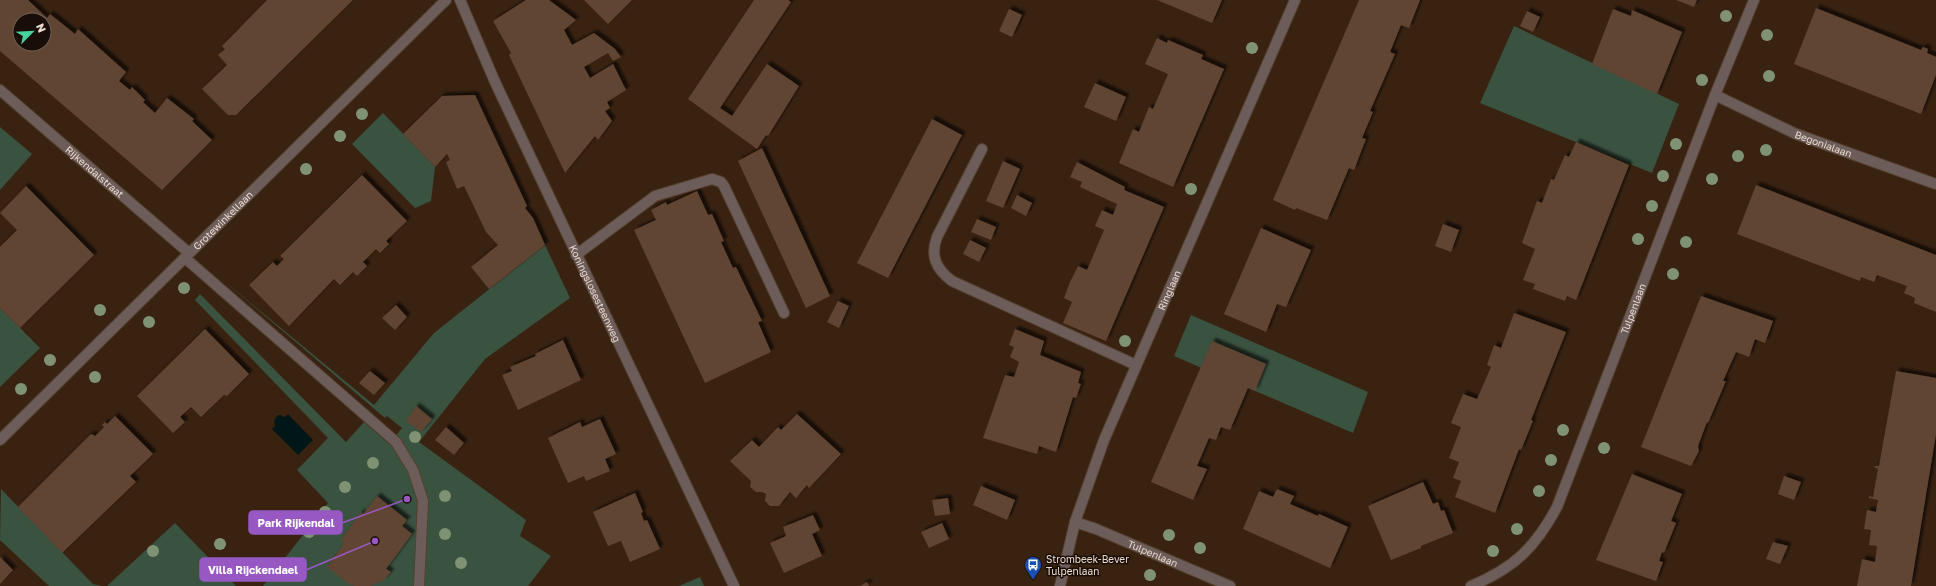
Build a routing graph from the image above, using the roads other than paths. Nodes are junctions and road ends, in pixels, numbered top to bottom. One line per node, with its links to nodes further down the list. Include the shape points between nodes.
1 (446, 0): 9 (street, Grotewinkellaan)
2 (460, 0): 10 (street, Koningslosesteenweg, via 494,82)
3 (1295, 0): 12 (street, Ringlaan)
4 (1754, 0): 6 (street, Tulpenlaan)
5 (0, 90): 9 (street, Rijkendalstraat)
6 (1716, 95): 8 (street, Begonialaan, via 1796,134); 19 (street, Tulpenlaan, via 1557,507 1545,530 1525,553 1505,570)
7 (982, 149): 12 (street, via 933,247 937,266 952,280)
8 (1936, 184)
9 (187, 255): 13 (street, Grotewinkellaan); 15 (street, Rijkendalstraat, via 396,442 413,470 423,501)
10 (576, 255): 11 (street, via 655,196 707,179 716,180 724,186); 16 (street, Koningslosesteenweg)
11 (784, 313)
12 (1136, 365): 14 (street, Ringlaan, via 1104,440)
13 (0, 440)
14 (1075, 522): 17 (street, Ringlaan); 18 (street, Tulpenlaan)
15 (419, 586)
16 (734, 586)
17 (1060, 586)
18 (1230, 586)
19 (1471, 586)

